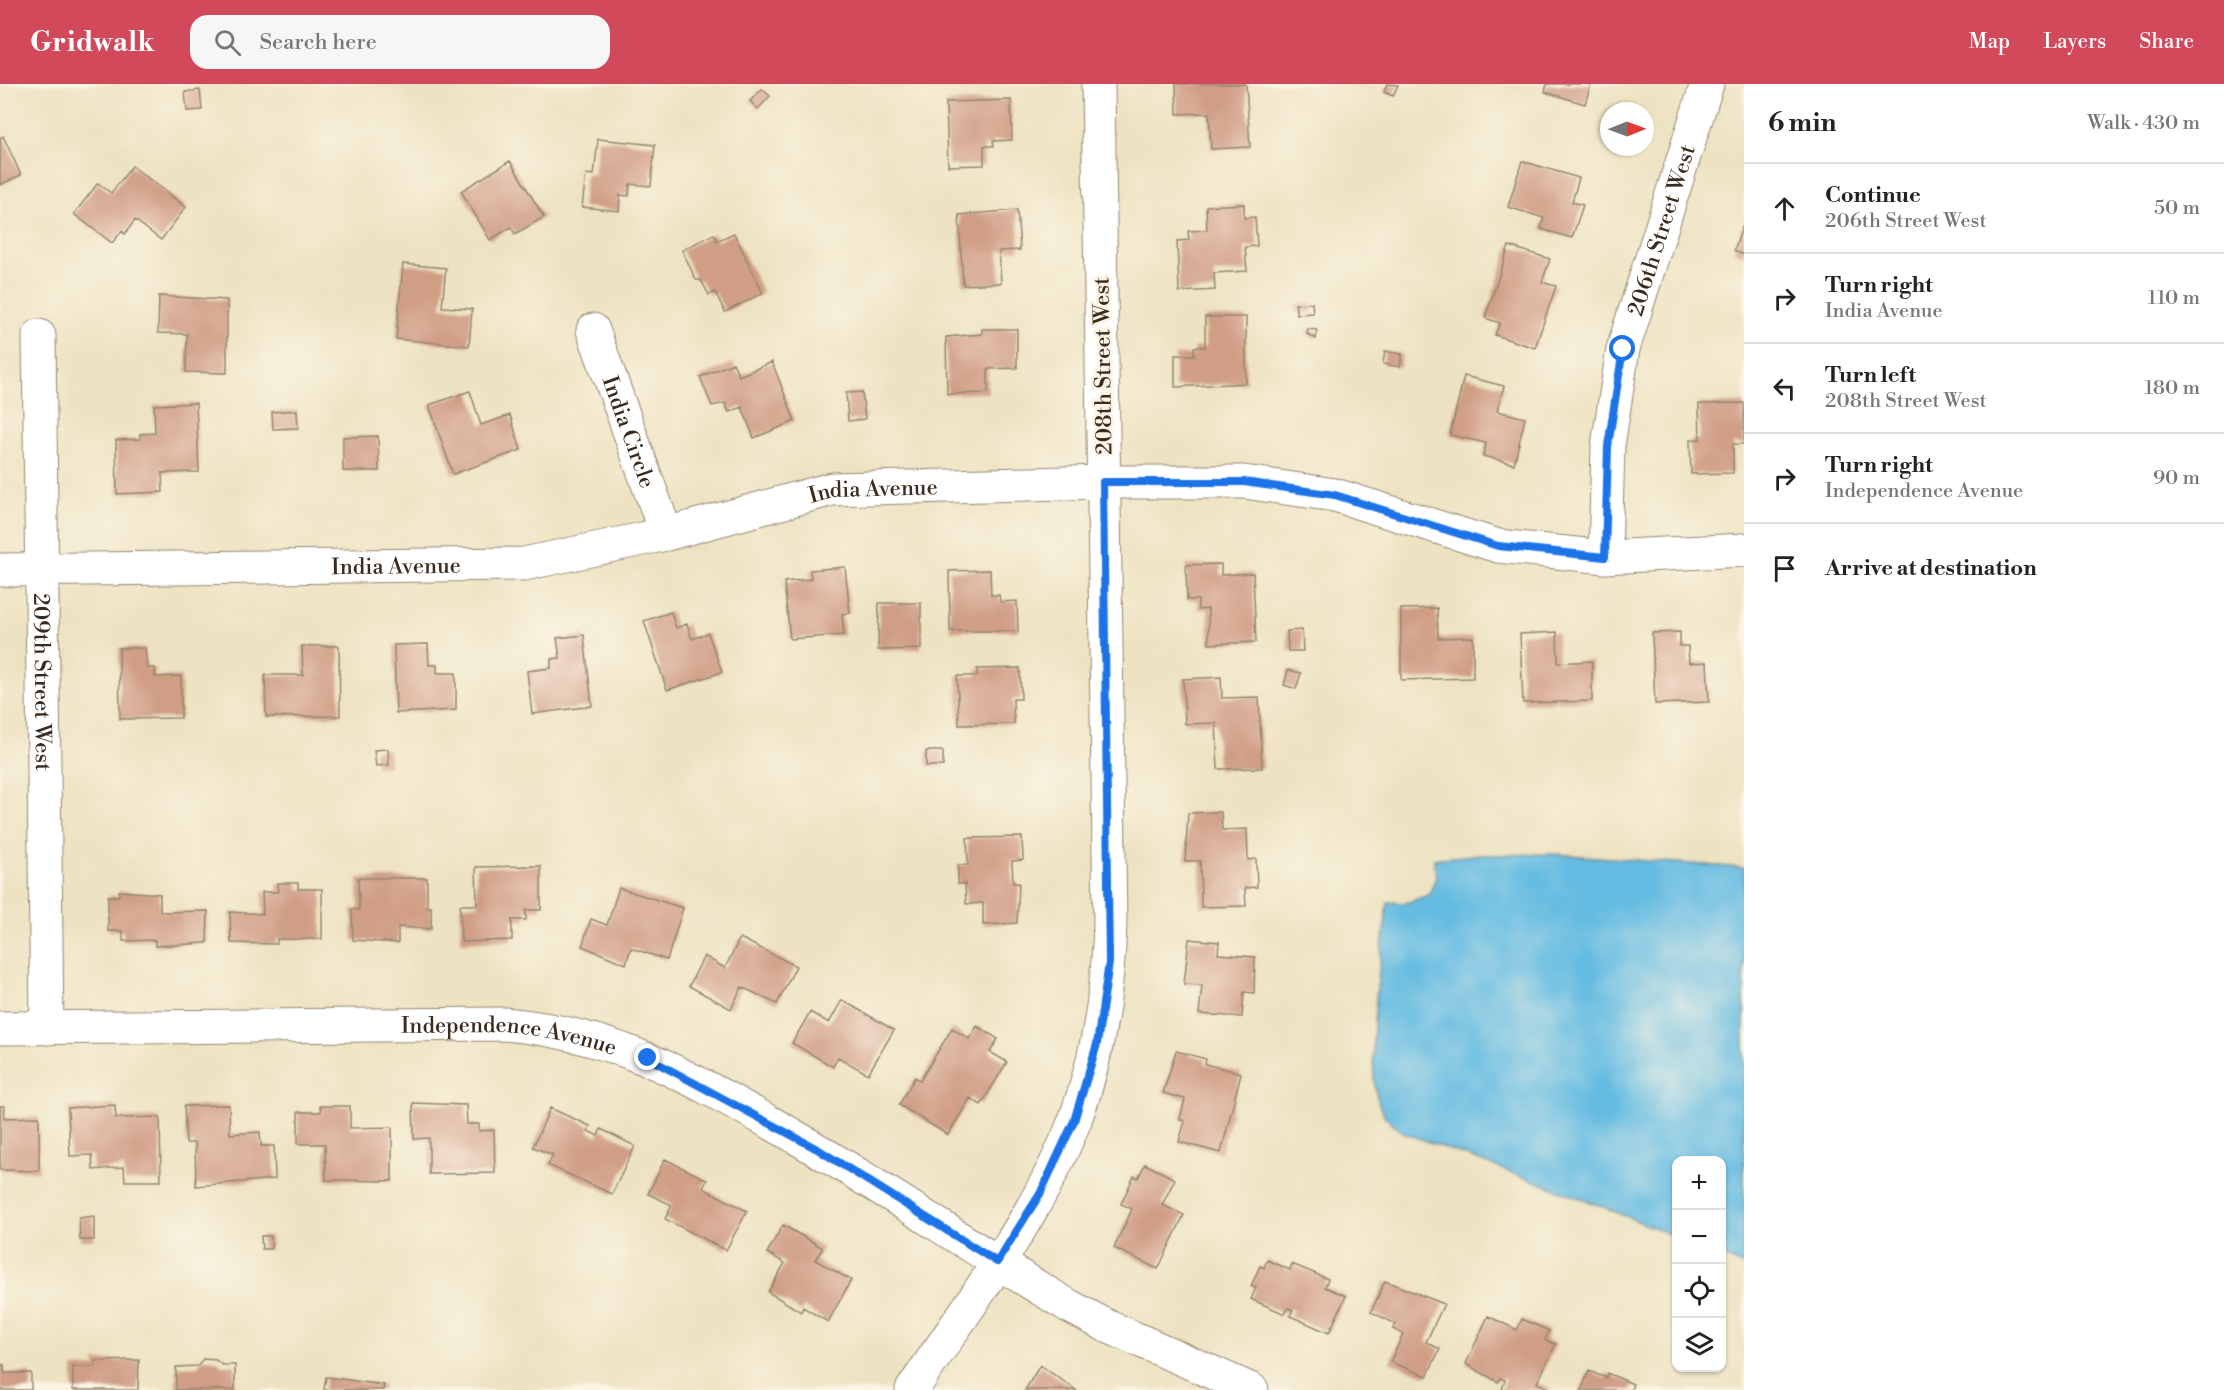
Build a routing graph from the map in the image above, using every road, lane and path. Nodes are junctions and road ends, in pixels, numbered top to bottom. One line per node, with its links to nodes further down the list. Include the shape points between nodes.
1 (1098, 84): 5 (street, 208th Street West)
2 (1707, 84): 8 (street, 206th Street West, via 1623,349 1608,446)
3 (593, 330): 6 (street, India Circle)
4 (39, 336): 10 (street, 209th Street West)
5 (1103, 482): 6 (street, India Avenue, via 832,489); 8 (street, India Avenue, via 1244,482 1323,493 1498,546); 13 (street, 208th Street West, via 1109,963 1097,1044 1074,1121 1040,1194)
6 (666, 534): 10 (street, India Avenue, via 524,564)
7 (1744, 550): 8 (street, India Avenue)
8 (1605, 557)
9 (0, 570): 10 (street, India Avenue)
10 (42, 571): 12 (street, 209th Street West)
11 (0, 1028): 12 (street, Independence Avenue)
12 (47, 1028): 13 (street, Independence Avenue, via 489,1024 579,1035 648,1058 744,1108 846,1166)
13 (997, 1262): 14 (street, 208th Street West); 15 (street, Independence Avenue, via 1107,1326)
14 (912, 1390)
15 (1252, 1390)

